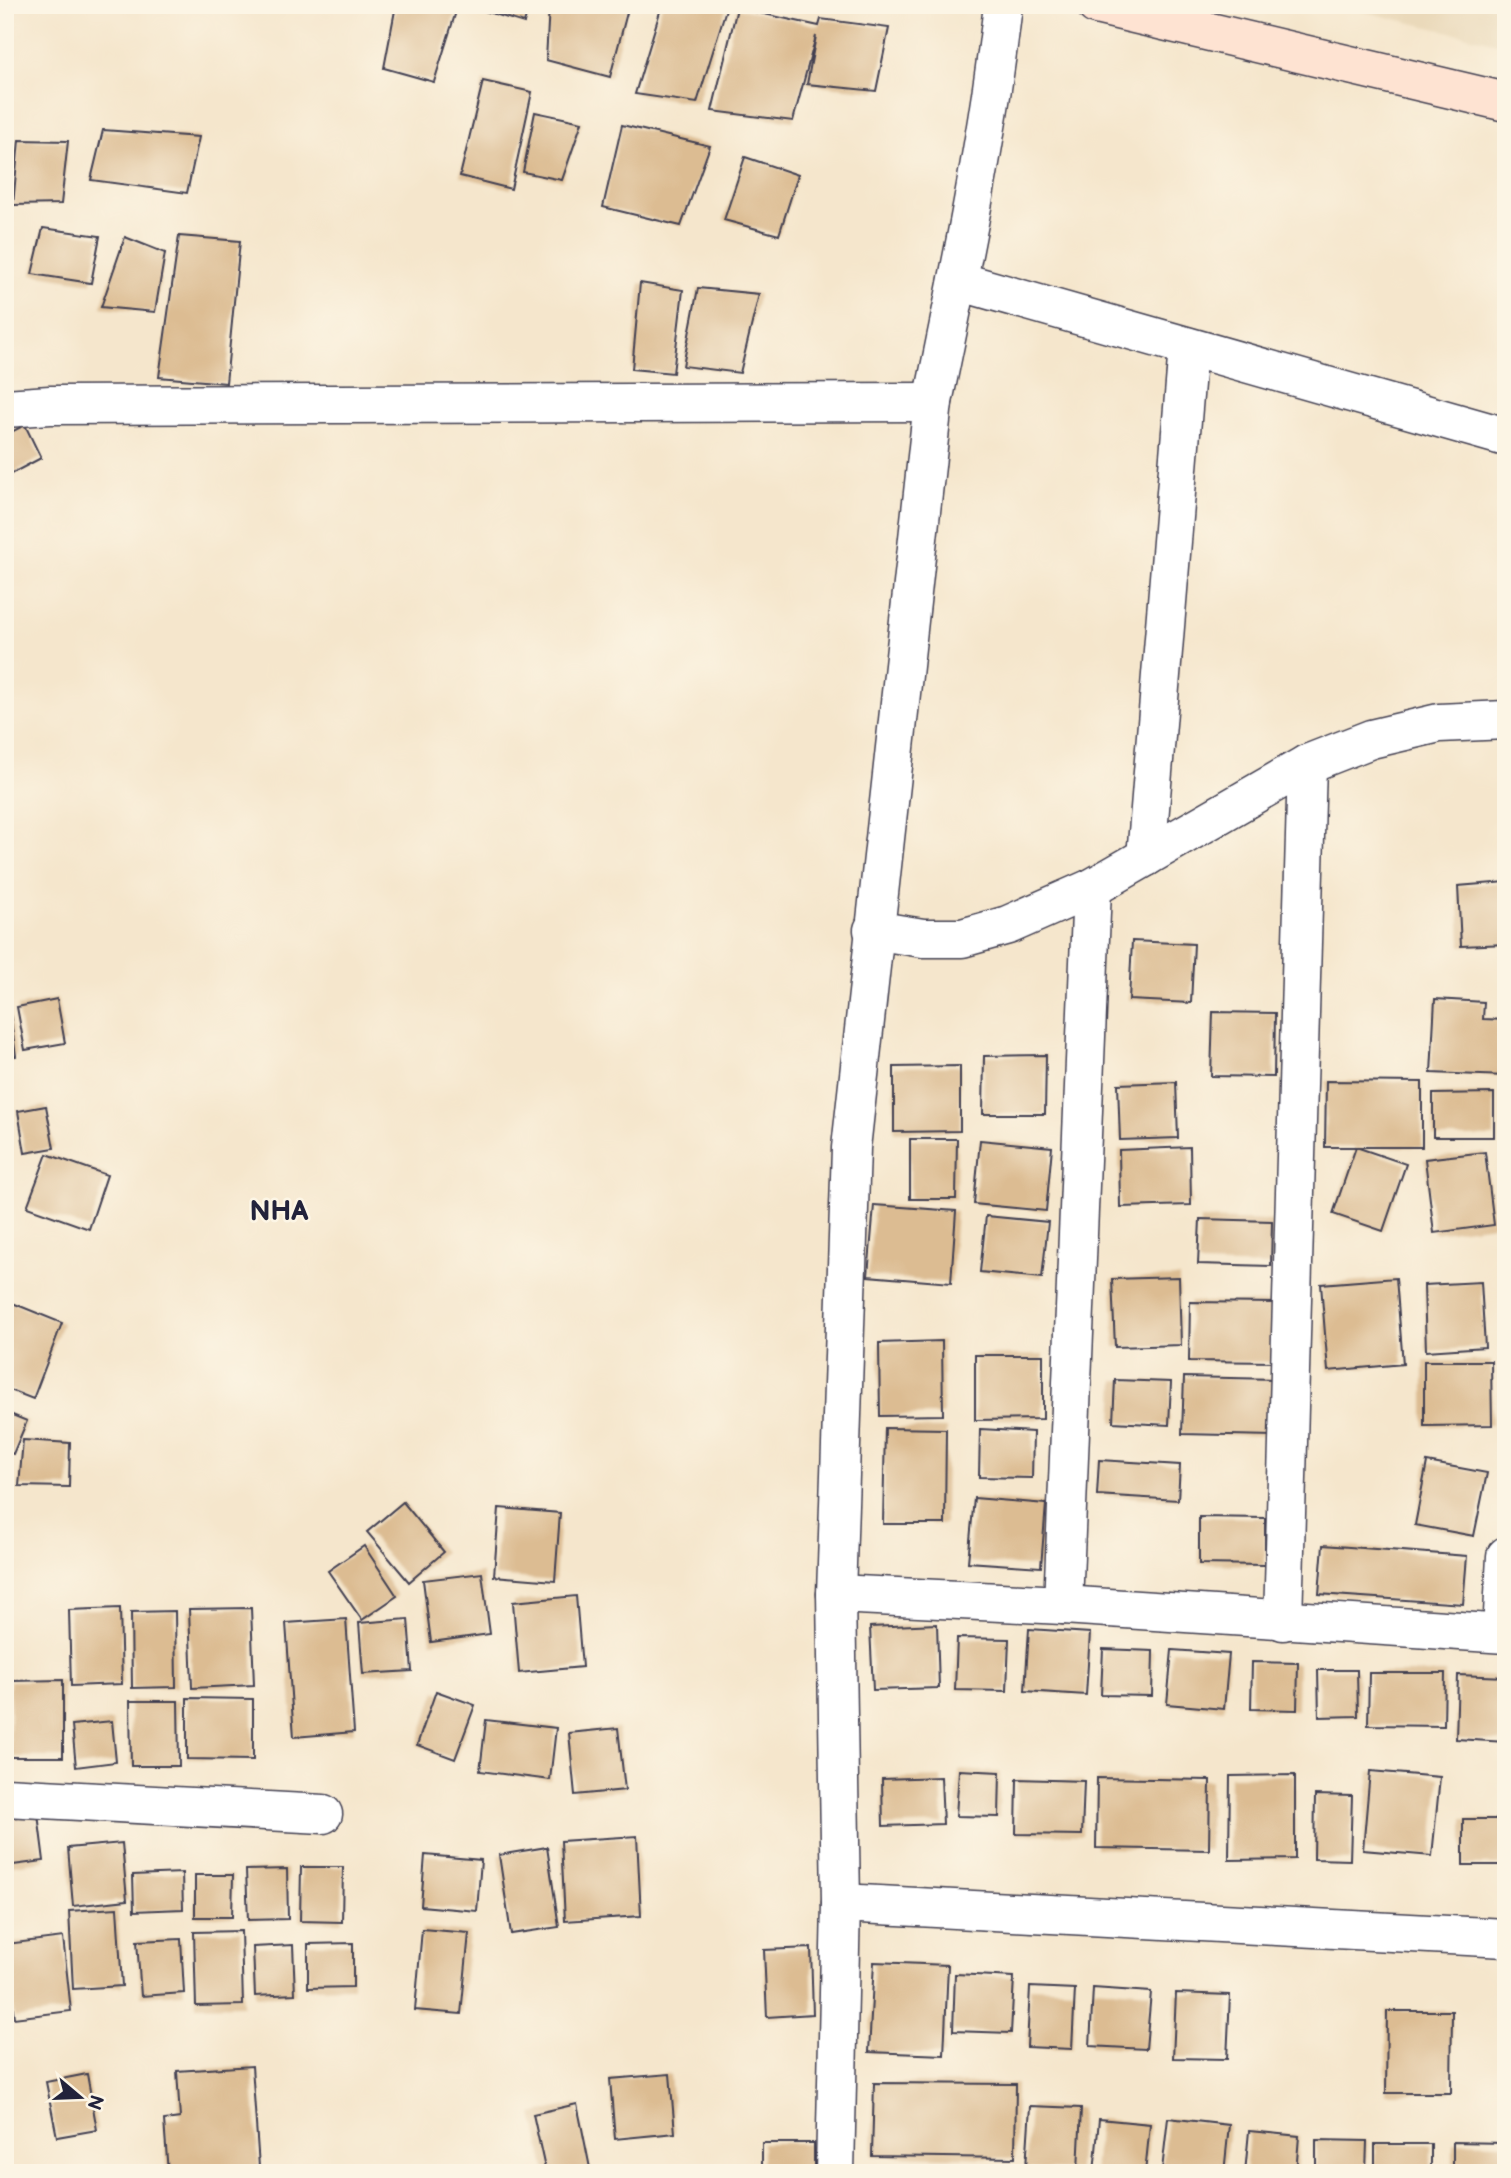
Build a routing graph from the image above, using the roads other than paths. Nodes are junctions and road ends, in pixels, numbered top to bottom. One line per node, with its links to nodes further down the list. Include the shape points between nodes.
1 (1003, 5): 4 (street)
2 (1096, 5): 3 (main road)
3 (1506, 102)
4 (958, 281): 5 (street); 6 (street)
5 (1188, 347): 8 (street); 11 (street)
6 (933, 402): 7 (street); 13 (street)
7 (5, 408)
8 (1506, 437)
9 (1506, 720): 10 (street, via 1439,723 1371,738)
10 (1307, 764): 11 (street); 17 (street)
11 (1146, 857): 12 (street)
12 (1092, 888): 13 (street, via 1008,925 962,938); 16 (street)
13 (873, 930): 15 (street, via 851,1148)
14 (1506, 1556): 18 (street)
15 (836, 1594): 16 (street); 21 (street)
16 (1063, 1605): 17 (street)
17 (1283, 1621): 18 (street)
18 (1504, 1634)
19 (5, 1797): 20 (street)
20 (323, 1814)
21 (841, 1903): 22 (street); 23 (street)
22 (1506, 1938)
23 (835, 2173)

